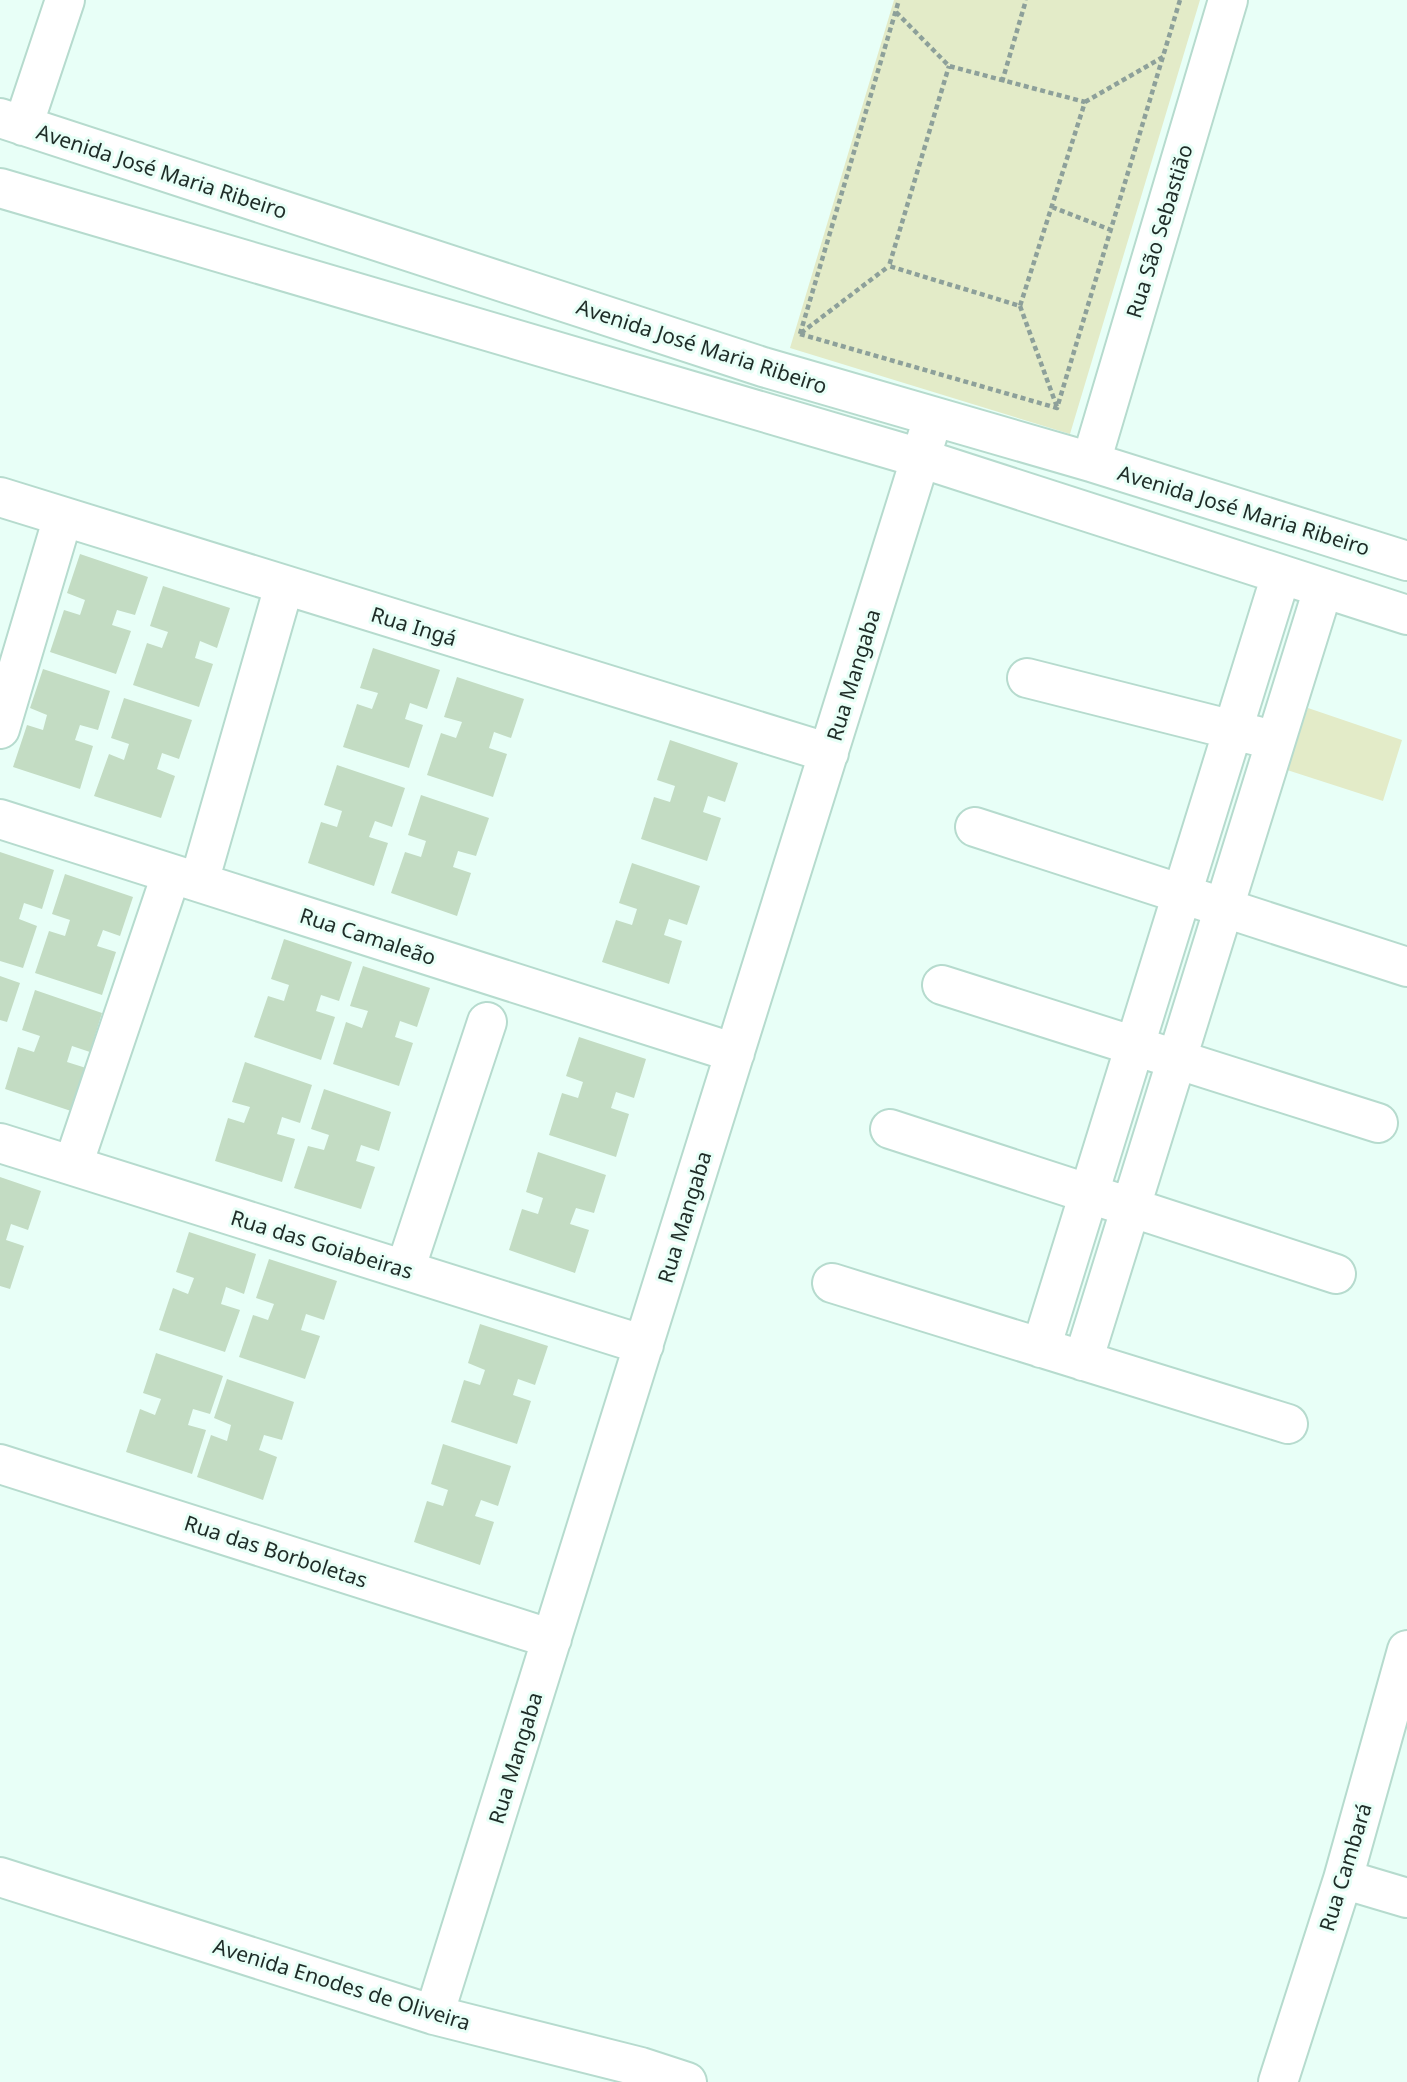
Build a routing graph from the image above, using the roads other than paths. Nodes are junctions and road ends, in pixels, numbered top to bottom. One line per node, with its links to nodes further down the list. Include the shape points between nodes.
1 (65, 0): 3 (street)
2 (1228, 0): 7 (street, Rua São Sebastião)
3 (12, 122): 5 (street, Avenida José Maria Ribeiro)
4 (0, 188): 6 (street, Avenida José Maria Ribeiro)
5 (933, 418): 6 (street, Rua Mangaba); 7 (street, Avenida José Maria Ribeiro)
6 (920, 458): 11 (street, Avenida José Maria Ribeiro); 19 (street, Rua Mangaba)
7 (1090, 462): 10 (street, Avenida José Maria Ribeiro)
8 (0, 497): 9 (street, Rua Ingá)
9 (63, 517): 12 (street, Rua Ingá); 16 (street)
10 (1407, 561)
11 (1281, 575): 13 (street, Avenida José Maria Ribeiro); 17 (street)
12 (284, 586): 19 (street, Rua Ingá); 22 (street)
13 (1323, 589): 14 (street, Avenida José Maria Ribeiro); 18 (street)
14 (1407, 615)
15 (1027, 678): 17 (street)
16 (0, 729)
17 (1231, 730): 18 (street); 23 (street)
18 (1276, 741): 24 (street)
19 (829, 752): 29 (street, Rua Mangaba)
20 (0, 819): 22 (street, Rua Camaleão)
21 (975, 827): 23 (street)
22 (185, 878): 29 (street, Rua Camaleão); 34 (street)
23 (1181, 894): 24 (street); 28 (street)
24 (1224, 908): 25 (street); 30 (street)
25 (1407, 967)
26 (942, 985): 28 (street)
27 (487, 1022): 37 (street)
28 (1134, 1046): 30 (street); 35 (street)
29 (735, 1053): 40 (street, Rua Mangaba)
30 (1177, 1060): 31 (street); 36 (street)
31 (1378, 1123)
32 (890, 1129): 35 (street)
33 (0, 1143): 34 (street, Rua das Goiabeiras)
34 (74, 1165): 37 (street, Rua das Goiabeiras)
35 (1089, 1194): 36 (street); 41 (street)
36 (1130, 1207): 38 (street); 42 (street)
37 (405, 1270): 40 (street, Rua das Goiabeiras)
38 (1336, 1274)
39 (832, 1283): 41 (street)
40 (643, 1345): 45 (street, Rua Mangaba)
41 (1041, 1348): 42 (street)
42 (1083, 1361): 43 (street)
43 (1288, 1424)
44 (0, 1464): 45 (street, Rua das Borboletas)
45 (552, 1639): 50 (street, Rua Mangaba)
46 (1407, 1650): 48 (street, Rua Cambará)
47 (0, 1877): 50 (street, Avenida Enodes de Oliveira)
48 (1343, 1879): 49 (street); 53 (street, Rua Cambará)
49 (1407, 1899)
50 (434, 2015): 51 (street, Avenida Enodes de Oliveira)
51 (637, 2075): 52 (street, Avenida Enodes de Oliveira)
52 (687, 2082)
53 (1278, 2082)

